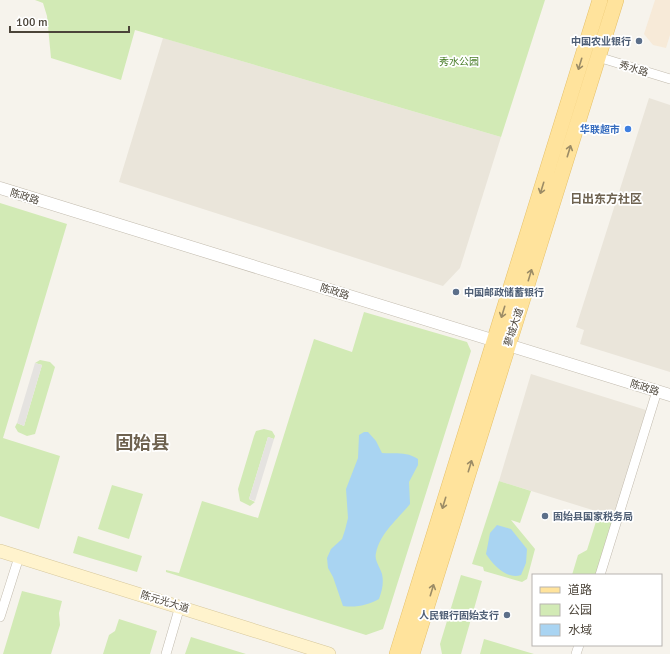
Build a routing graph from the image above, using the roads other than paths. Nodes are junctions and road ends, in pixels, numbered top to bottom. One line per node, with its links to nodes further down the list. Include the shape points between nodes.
1 (600, 0): 6 (main road, 蓼城大道, one-way to 6)
2 (616, 0): 3 (main road, 蓼城大道)
3 (598, 57): 4 (street, 秀水路); 6 (main road, 蓼城大道, one-way to 3)
4 (670, 79)
5 (0, 188): 6 (street, 陈政路)
6 (501, 343): 7 (street, 陈政路); 16 (main road, 蓼城大道, one-way to 16); 17 (main road, 蓼城大道, one-way to 6)
7 (657, 391): 8 (street, 陈政路); 11 (street)
8 (670, 395)
9 (0, 551): 10 (main road, 陈元光大道)
10 (19, 557): 12 (main road, 陈元光大道); 13 (street)
11 (600, 574)
12 (180, 606): 14 (street); 15 (main road, 陈元光大道)
13 (0, 617)
14 (166, 654)
15 (329, 654)
16 (397, 654)
17 (412, 654)

